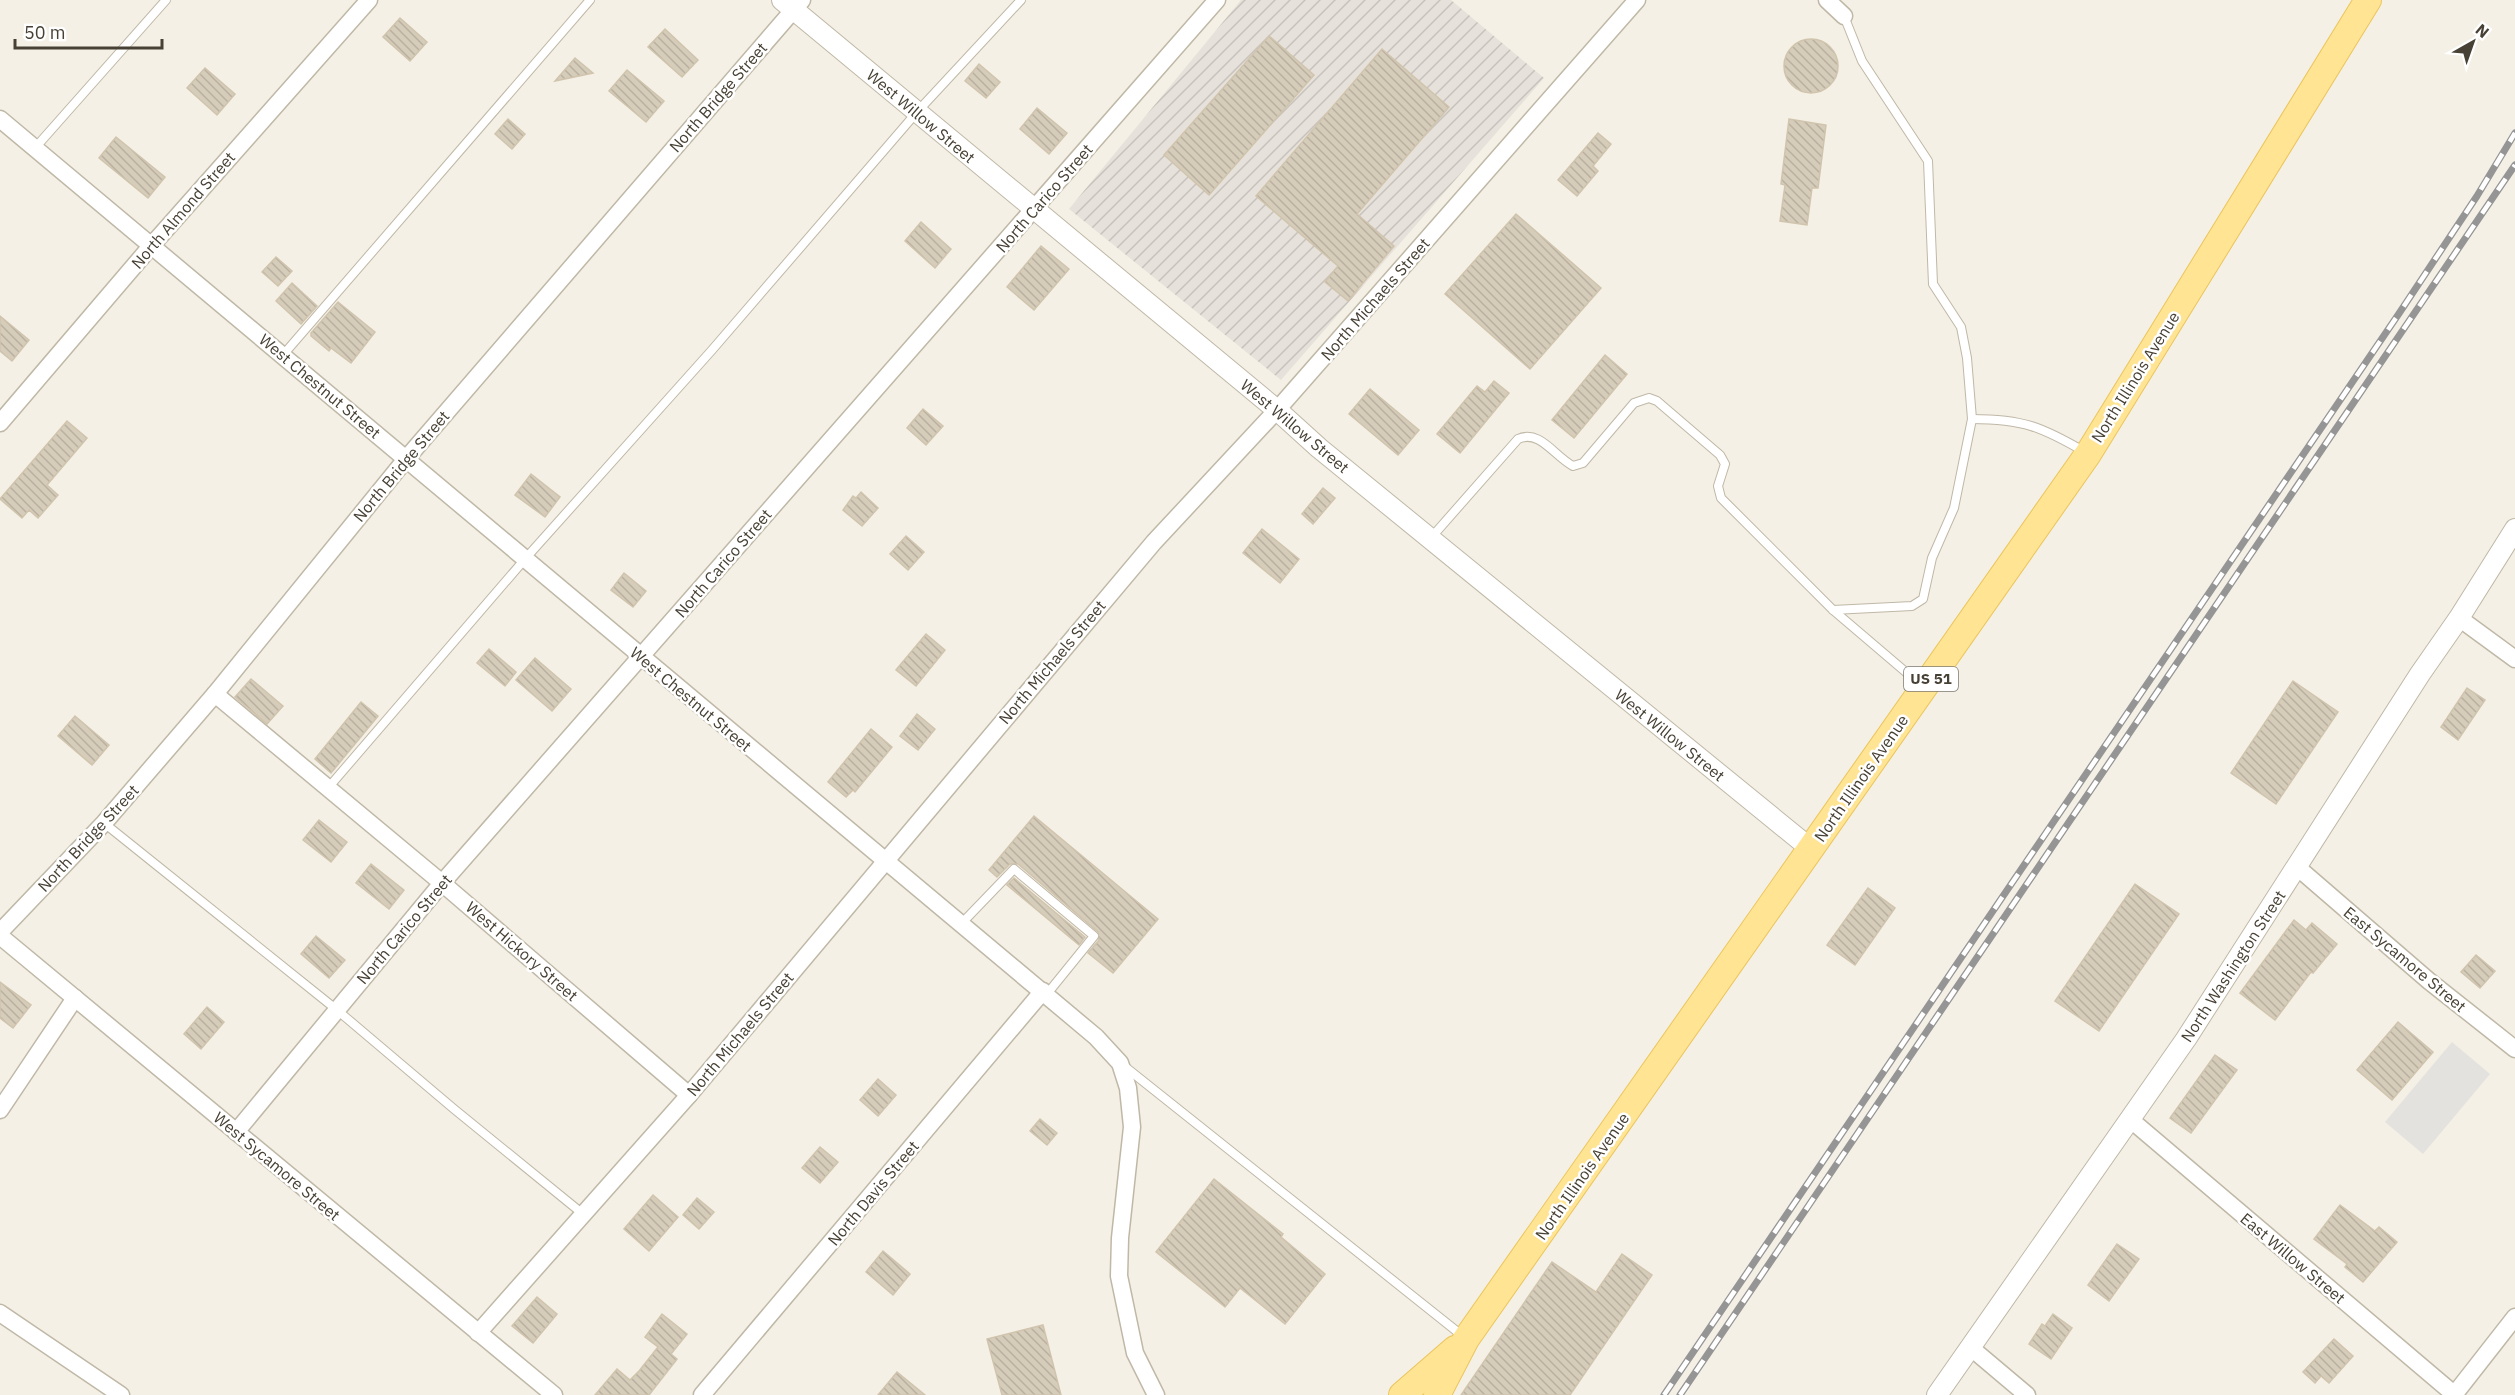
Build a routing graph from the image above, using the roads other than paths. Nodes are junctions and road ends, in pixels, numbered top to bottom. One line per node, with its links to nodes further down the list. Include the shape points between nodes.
1 (166, 0): 13 (lane)
2 (369, 0): 15 (street, North Almond Street)
3 (590, 0): 16 (lane)
4 (1021, 0): 11 (lane)
5 (1217, 0): 14 (street, North Carico Street)
6 (1637, 0): 17 (street, North Michaels Street)
7 (1827, 0): 10 (street)
8 (2368, 0): 20 (main road, North Illinois Avenue / US 51)
9 (793, 3): 11 (street, West Willow Street); 21 (street, North Bridge Street)
10 (1844, 16): 18 (lane, via 1862,61 1928,161 1933,284 1961,327)
11 (917, 112): 14 (street, West Willow Street); 24 (lane)
12 (0, 119): 13 (street, West Chestnut Street)
13 (35, 148): 15 (street, West Chestnut Street)
14 (1034, 209): 17 (street, West Willow Street); 27 (street, North Carico Street)
15 (152, 245): 16 (street, West Chestnut Street); 19 (street, North Almond Street)
16 (283, 355): 21 (street, West Chestnut Street)
17 (1277, 410): 23 (street, West Willow Street); 34 (street, North Michaels Street, via 1154,542)
18 (1972, 419): 20 (lane, via 2008,419 2048,431); 25 (lane, via 1954,508 1932,558 1923,599 1912,606)
19 (0, 423)
20 (2088, 454): 29 (main road, North Illinois Avenue / US 51)
21 (406, 459): 24 (street, West Chestnut Street); 30 (street, North Bridge Street)
22 (2515, 529): 26 (street, North Washington Street)
23 (1430, 540): 25 (lane, via 1518,439 1536,437 1573,466 1583,463 1634,403 1649,398 1720,455 1725,464 1718,486 1721,498); 33 (street, West Willow Street)
24 (525, 559): 27 (street, West Chestnut Street); 31 (lane)
25 (1833, 610): 29 (lane)
26 (2460, 618): 28 (street); 35 (street, North Washington Street)
27 (641, 657): 34 (street, West Chestnut Street); 36 (street, North Carico Street)
28 (2515, 659)
29 (1925, 688): 33 (main road, North Illinois Avenue / US 51)
30 (215, 694): 31 (street, West Hickory Street); 32 (street, North Bridge Street)
31 (328, 788): 36 (street, West Hickory Street)
32 (104, 823): 38 (street, North Bridge Street); 41 (lane)
33 (1811, 849): 52 (main road, North Illinois Avenue / US 51)
34 (885, 861): 37 (street, West Chestnut Street); 44 (street, North Michaels Street)
35 (2297, 867): 42 (street, East Sycamore Street); 46 (street, North Washington Street)
36 (442, 883): 41 (street, North Carico Street); 44 (street, West Hickory Street)
37 (961, 924): 39 (street, West Chestnut Street); 39 (lane, via 1014,869 1094,936)
38 (0, 934): 40 (street, West Sycamore Street)
39 (1045, 992): 43 (street, West Chestnut Street, via 1096,1036); 56 (street, North Davis Street)
40 (75, 998): 45 (street); 47 (street, West Sycamore Street)
41 (337, 1010): 47 (street, North Carico Street); 48 (lane)
42 (2515, 1049)
43 (1120, 1063): 52 (lane); 57 (street, West Chestnut Street, via 1128,1088 1132,1127 1119,1238 1119,1276 1135,1353)
44 (689, 1095): 48 (street, North Michaels Street)
45 (0, 1110)
46 (2130, 1120): 53 (street, North Washington Street); 62 (street, East Willow Street)
47 (236, 1132): 51 (street, West Sycamore Street)
48 (583, 1214): 51 (street, North Michaels Street)
49 (0, 1312): 54 (street)
50 (2515, 1317): 62 (street)
51 (478, 1333): 55 (street, West Sycamore Street)
52 (1466, 1339): 58 (main road, US 51); 59 (main road, North Illinois Avenue / US 51)
53 (1970, 1347): 60 (street, North Washington Street); 61 (street)
54 (121, 1395)
55 (554, 1395)
56 (702, 1395)
57 (1156, 1395)
58 (1402, 1395)
59 (1437, 1395)
60 (1937, 1395)
61 (2027, 1395)
62 (2454, 1395)

